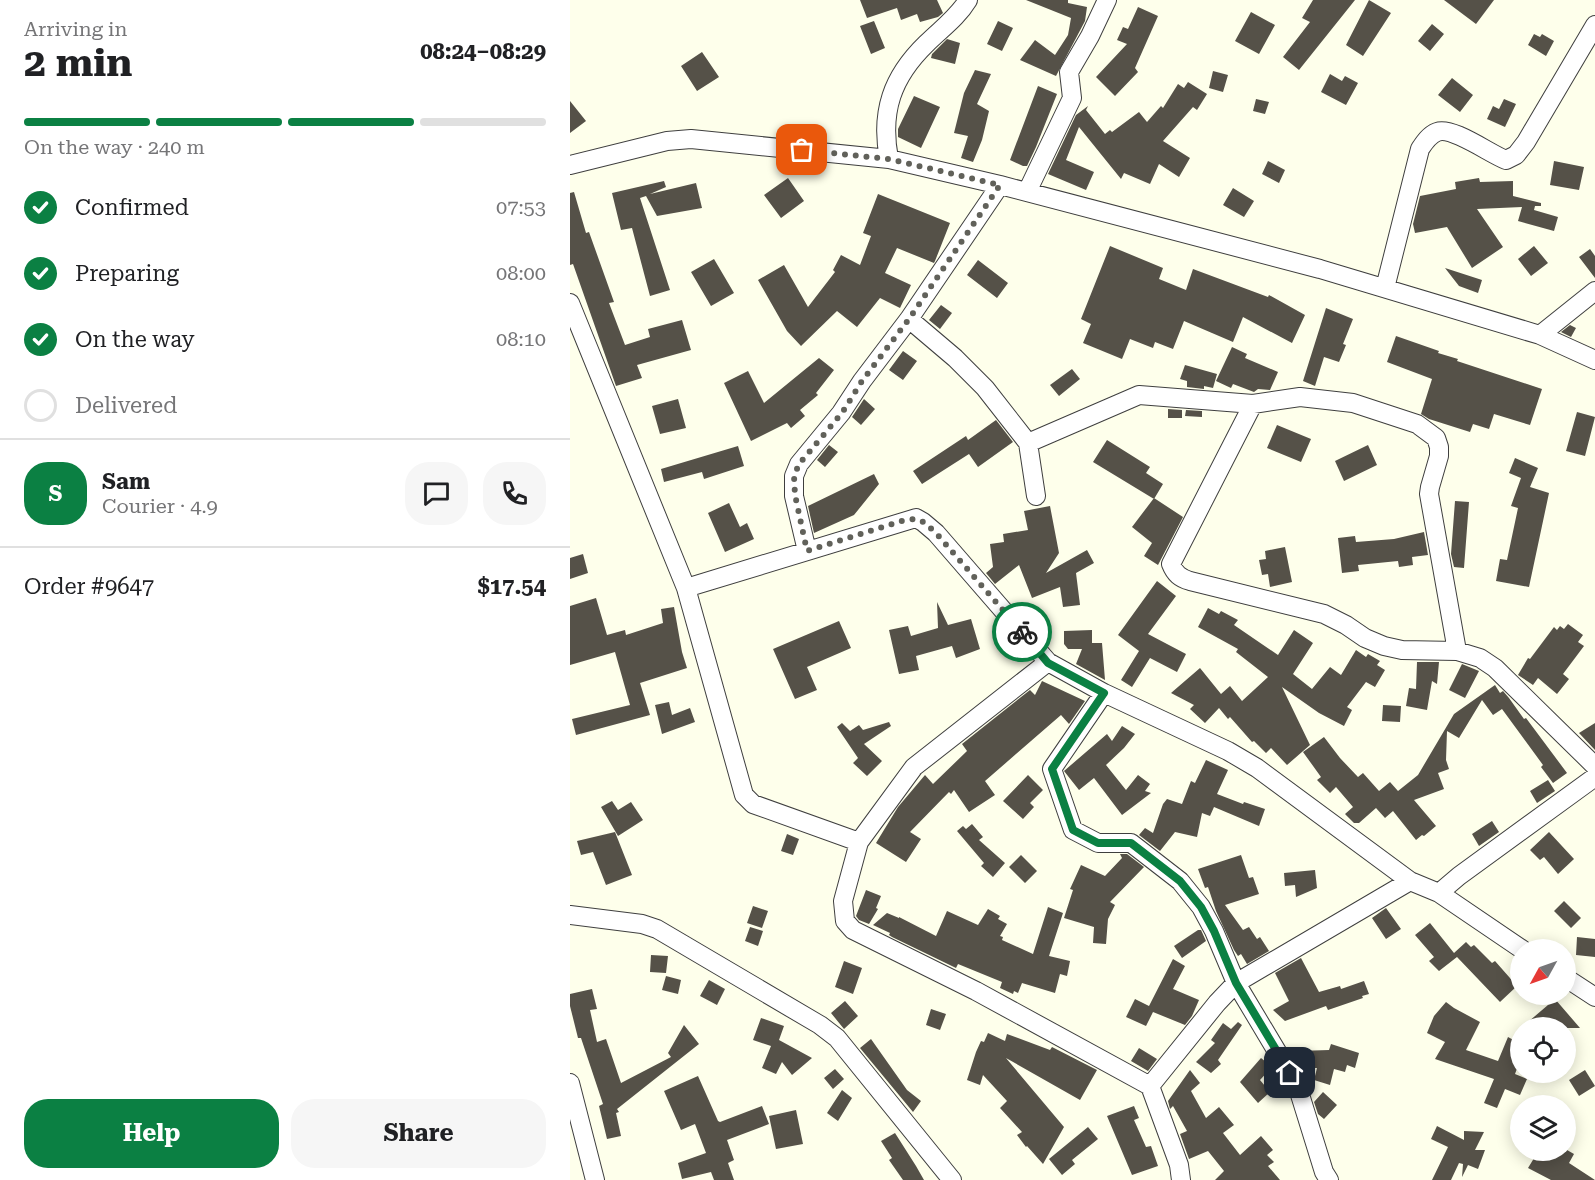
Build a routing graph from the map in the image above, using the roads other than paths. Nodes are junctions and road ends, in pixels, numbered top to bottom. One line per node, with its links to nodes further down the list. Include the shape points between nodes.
1 (968, 0): 4 (street, via 904,69 886,116)
2 (1107, 0): 7 (street, via 1069,72 1072,98)
3 (1595, 25): 8 (street, via 1516,155 1506,160 1451,132 1438,131 1427,139 1420,149)
4 (889, 159): 5 (street, via 691,139 667,141); 6 (street)
5 (570, 165)
6 (1000, 185): 7 (street); 11 (street)
7 (1027, 192): 8 (street)
8 (1384, 288): 12 (street)
9 (1595, 291): 12 (street)
10 (570, 303): 18 (street)
11 (909, 319): 15 (street, via 985,388); 17 (street, via 842,413 799,464 794,476 795,495)
12 (1540, 335): 13 (street)
13 (1595, 360)
14 (1253, 404): 15 (street, via 1139,395); 19 (street, via 1300,397 1353,403 1417,424 1436,438 1439,456 1430,494); 19 (street, via 1171,564 1175,572 1190,581 1324,614 1384,646)
15 (1028, 443): 16 (street)
16 (1036, 496)
17 (807, 551): 18 (street); 20 (street, via 916,518 936,533)
18 (686, 588): 24 (street, via 744,795 753,804)
19 (1457, 651): 22 (street, via 1480,658 1495,668)
20 (1048, 663): 21 (street); 24 (street, via 914,767)
21 (1104, 693): 25 (street, via 1257,768); 29 (street, via 1052,769 1073,830 1098,843 1131,843 1180,881 1201,907)
22 (1595, 766)
23 (1595, 777): 26 (street)
24 (859, 842): 33 (street, via 843,901 845,921 853,930 976,991)
25 (1410, 881): 26 (street); 29 (street)
26 (1439, 893): 28 (street)
27 (570, 915): 35 (street, via 657,929 800,1011 837,1038)
28 (1510, 941)
29 (1236, 983): 33 (street); 37 (street, via 1296,1085)
30 (1576, 985): 31 (street)
31 (1595, 997)
32 (570, 1083): 34 (street)
33 (1149, 1086): 36 (street)
34 (595, 1180)
35 (952, 1180)
36 (1181, 1180)
37 (1329, 1180)

